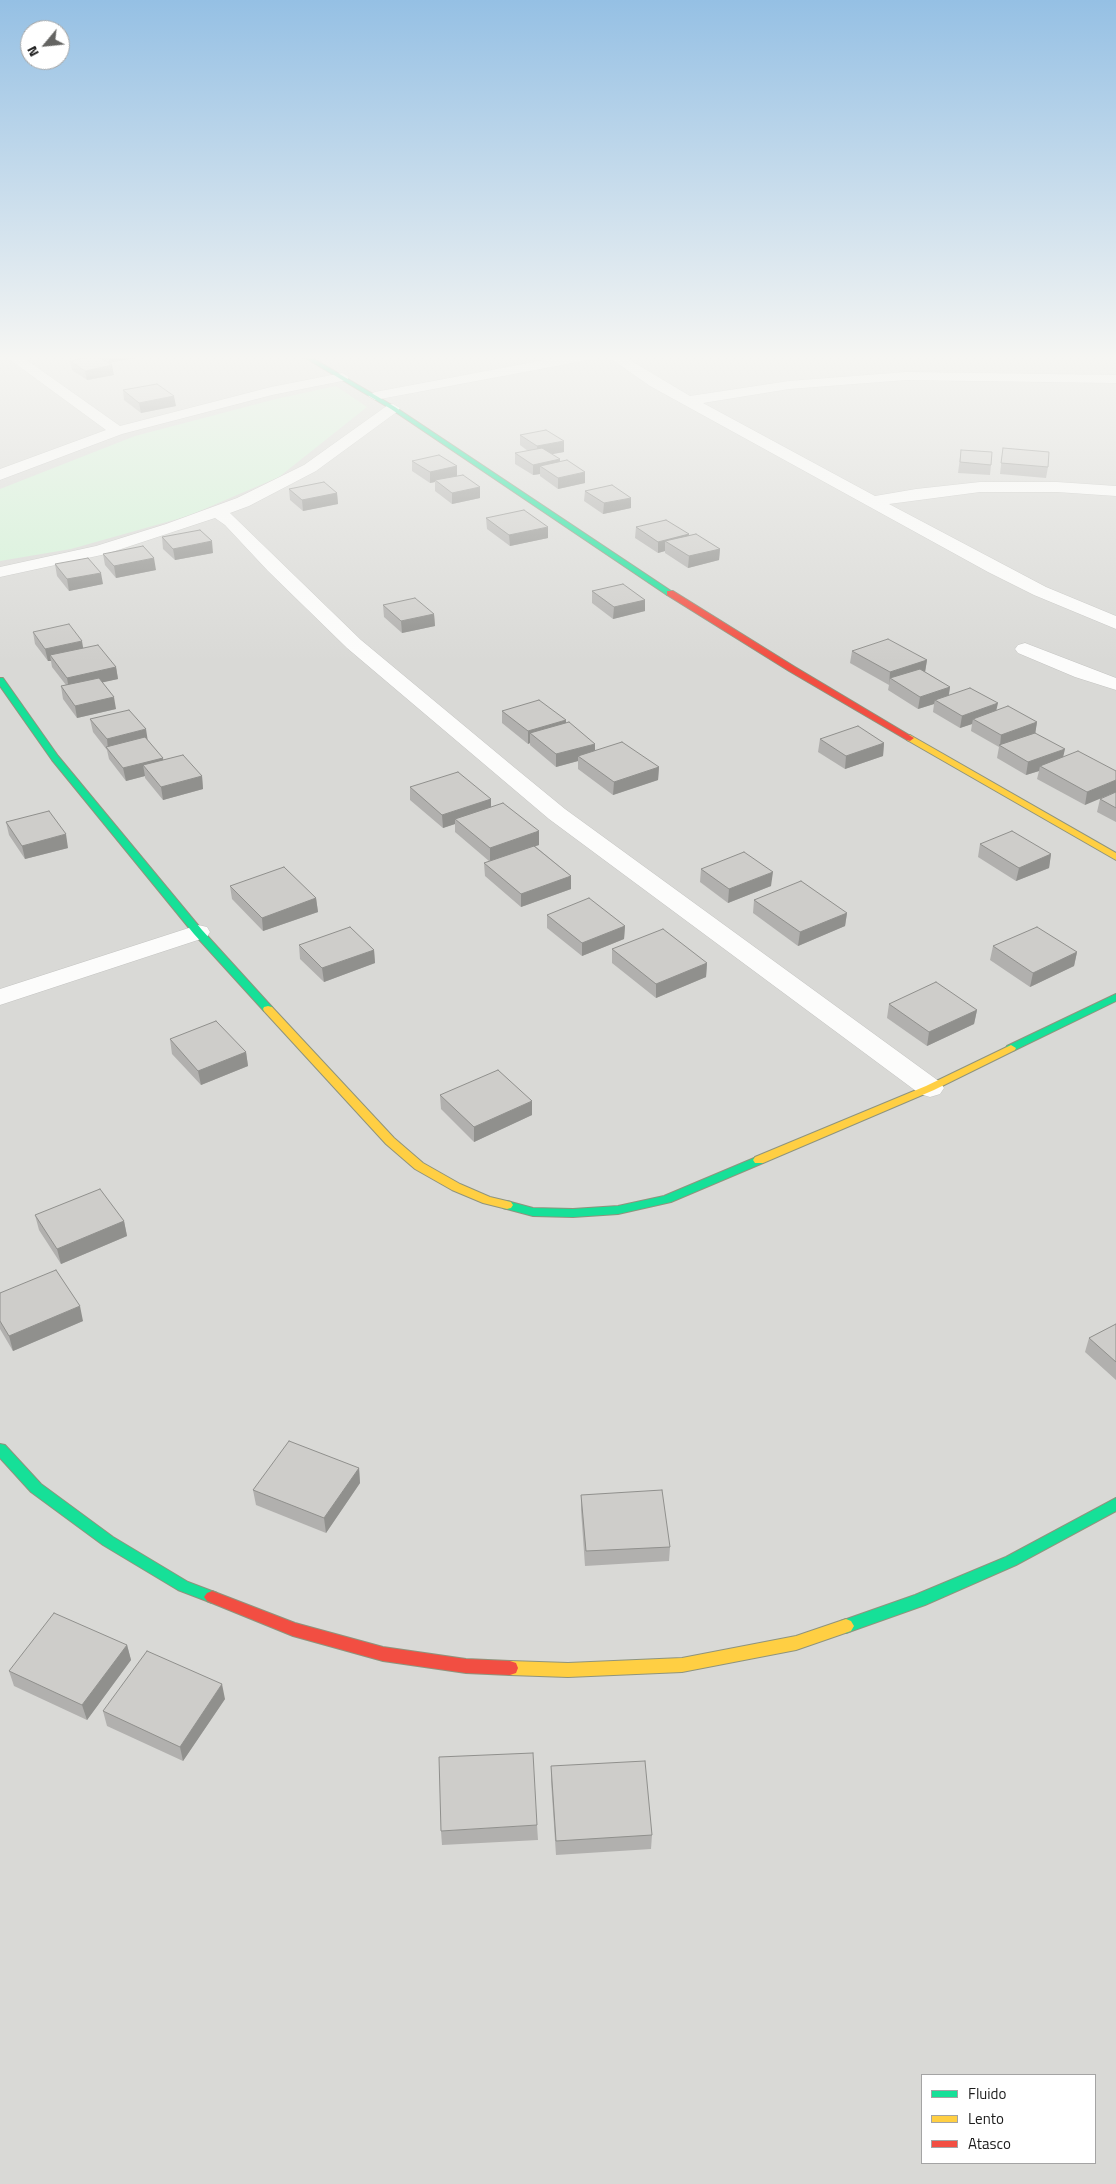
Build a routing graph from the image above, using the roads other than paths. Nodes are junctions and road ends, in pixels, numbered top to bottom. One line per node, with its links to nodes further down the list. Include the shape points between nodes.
1 (45, 458): 5 (street)
2 (324, 458): 8 (street, via 267,491)
3 (469, 458): 14 (street, via 800,674)
4 (791, 458): 7 (street)
5 (0, 475)
6 (1116, 492): 7 (street, via 1057,487 980,487)
7 (872, 502): 10 (street, via 1048,595)
8 (218, 512): 9 (street, via 100,550); 18 (street, via 231,521 354,644 506,773 565,820)
9 (0, 572)
10 (1116, 623)
11 (1025, 649): 13 (street)
12 (0, 680): 15 (street, via 55,758)
13 (1116, 684)
14 (1116, 857)
15 (198, 932): 16 (street); 18 (street, via 390,1141 419,1166 456,1188 533,1212 573,1214 618,1210 667,1199)
16 (0, 997)
17 (1116, 997): 18 (street)
18 (930, 1088)
19 (0, 1449): 20 (street, via 44,1494 108,1541 183,1586 292,1629 383,1654 466,1666 568,1670 682,1665 796,1644 920,1600 1011,1561)
20 (1116, 1504)

